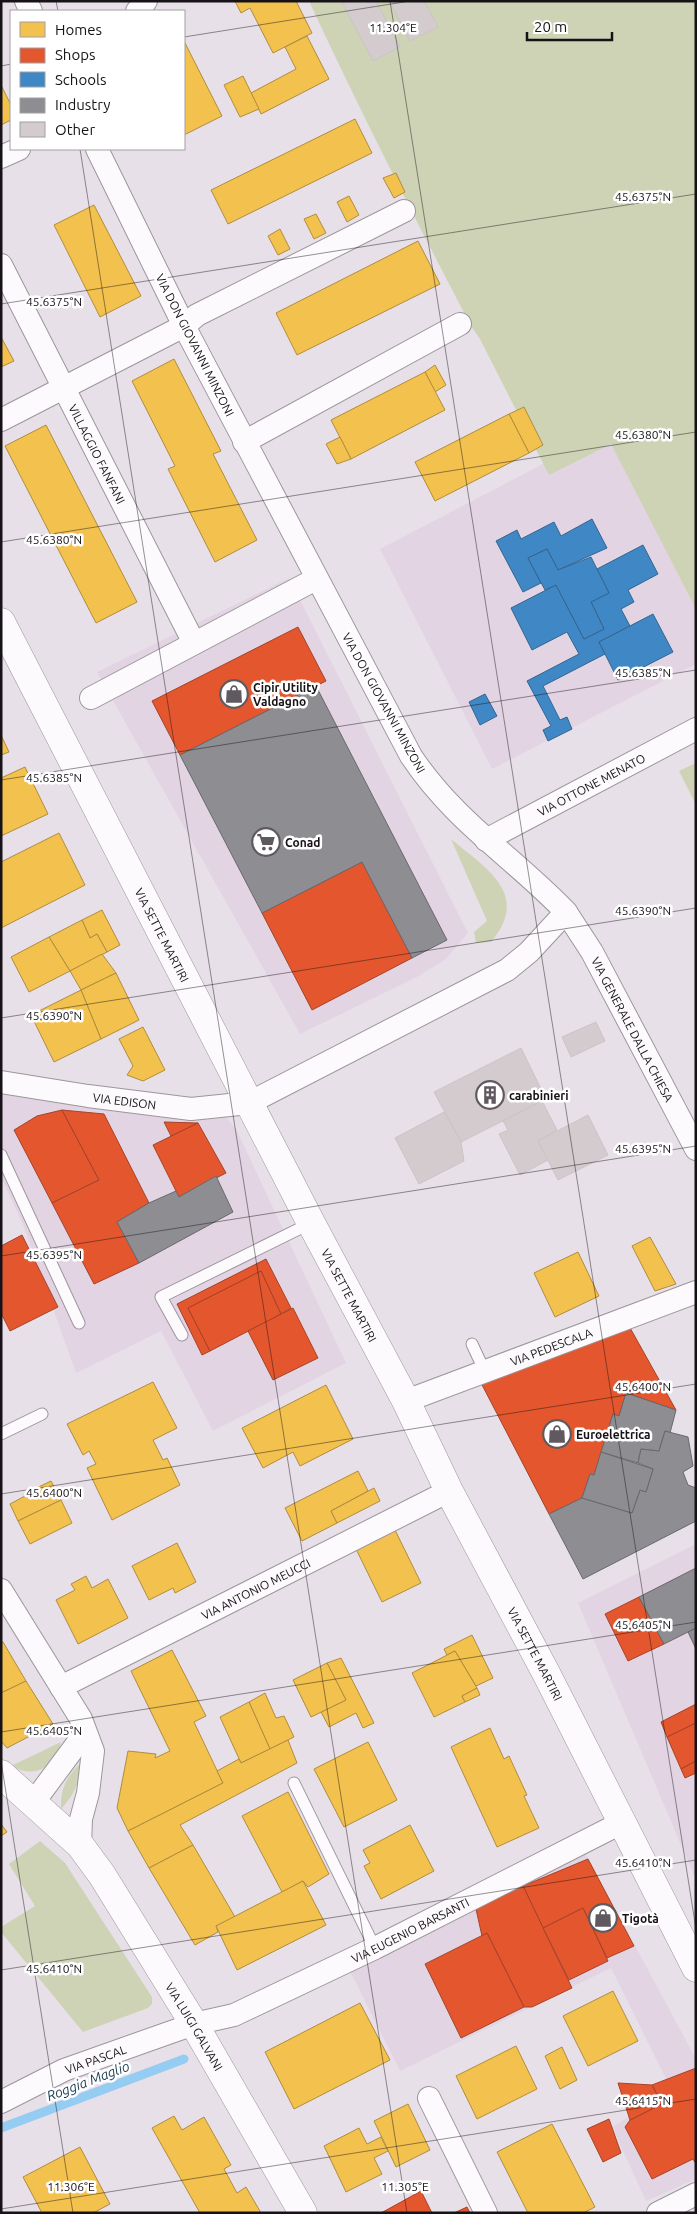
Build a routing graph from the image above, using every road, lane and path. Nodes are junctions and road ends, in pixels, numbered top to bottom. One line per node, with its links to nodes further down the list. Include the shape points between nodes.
1 (17, 150): 3 (street)
2 (97, 150): 7 (street, VIA DON GIOVANNI MINZONI)
3 (1, 157)
4 (404, 211): 7 (street, via 197,315)
5 (1, 265): 8 (street, VILLAGGIO FANFANI)
6 (460, 324): 10 (street)
7 (184, 326): 8 (street); 10 (street, VIA DON GIOVANNI MINZONI)
8 (64, 389): 9 (street); 13 (street, VILLAGGIO FANFANI)
9 (1, 420)
10 (244, 442): 11 (street, VIA DON GIOVANNI MINZONI)
11 (316, 579): 13 (street); 16 (street, VIA DON GIOVANNI MINZONI, via 411,756 446,803)
12 (1, 622): 19 (main road, VIA SETTE MARTIRI)
13 (194, 644): 14 (street)
14 (91, 698)
15 (696, 730): 16 (street, VIA OTTONE MENATO)
16 (486, 840): 17 (street, VIA DON GIOVANNI MINZONI)
17 (566, 912): 19 (street, via 529,952 507,970); 20 (street, VIA GENERALE DALLA CHIESA, via 592,952)
18 (1, 1082): 19 (street, VIA EDISON, via 191,1109)
19 (249, 1103): 22 (main road, VIA SETTE MARTIRI)
20 (696, 1149)
21 (1, 1156): 24 (lane)
22 (311, 1223): 25 (lane, via 161,1297); 28 (main road, VIA SETTE MARTIRI)
23 (696, 1292): 27 (street, VIA PEDESCALA)
24 (79, 1323)
25 (182, 1335)
26 (472, 1344): 27 (lane)
27 (485, 1372): 28 (street, VIA PEDESCALA)
28 (406, 1401): 31 (main road, VIA SETTE MARTIRI)
29 (42, 1414): 30 (lane)
30 (1, 1434)
31 (449, 1492): 33 (street, VIA ANTONIO MEUCCI); 38 (main road, VIA SETTE MARTIRI, via 546,1673)
32 (1, 1590): 33 (street)
33 (61, 1687): 34 (street, via 81,1719)
34 (85, 1733): 37 (street); 39 (street, via 93,1764 81,1819)
35 (1, 1774): 37 (main road, VIA LUIGI GALVANI)
36 (294, 1783): 40 (lane)
37 (33, 1803): 39 (main road, VIA LUIGI GALVANI)
38 (621, 1823): 40 (street, VIA EUGENIO BARSANTI); 41 (main road, VIA SETTE MARTIRI)
39 (80, 1845): 42 (main road, VIA LUIGI GALVANI)
40 (375, 1948): 42 (street, VIA EUGENIO BARSANTI, via 234,2015)
41 (696, 1968)
42 (194, 2024): 44 (street, VIA PASCAL, via 64,2070); 46 (main road, VIA LUIGI GALVANI)
43 (429, 2098): 47 (street)
44 (1, 2102)
45 (696, 2194): 48 (street)
46 (303, 2213)
47 (486, 2213)
48 (658, 2213)

